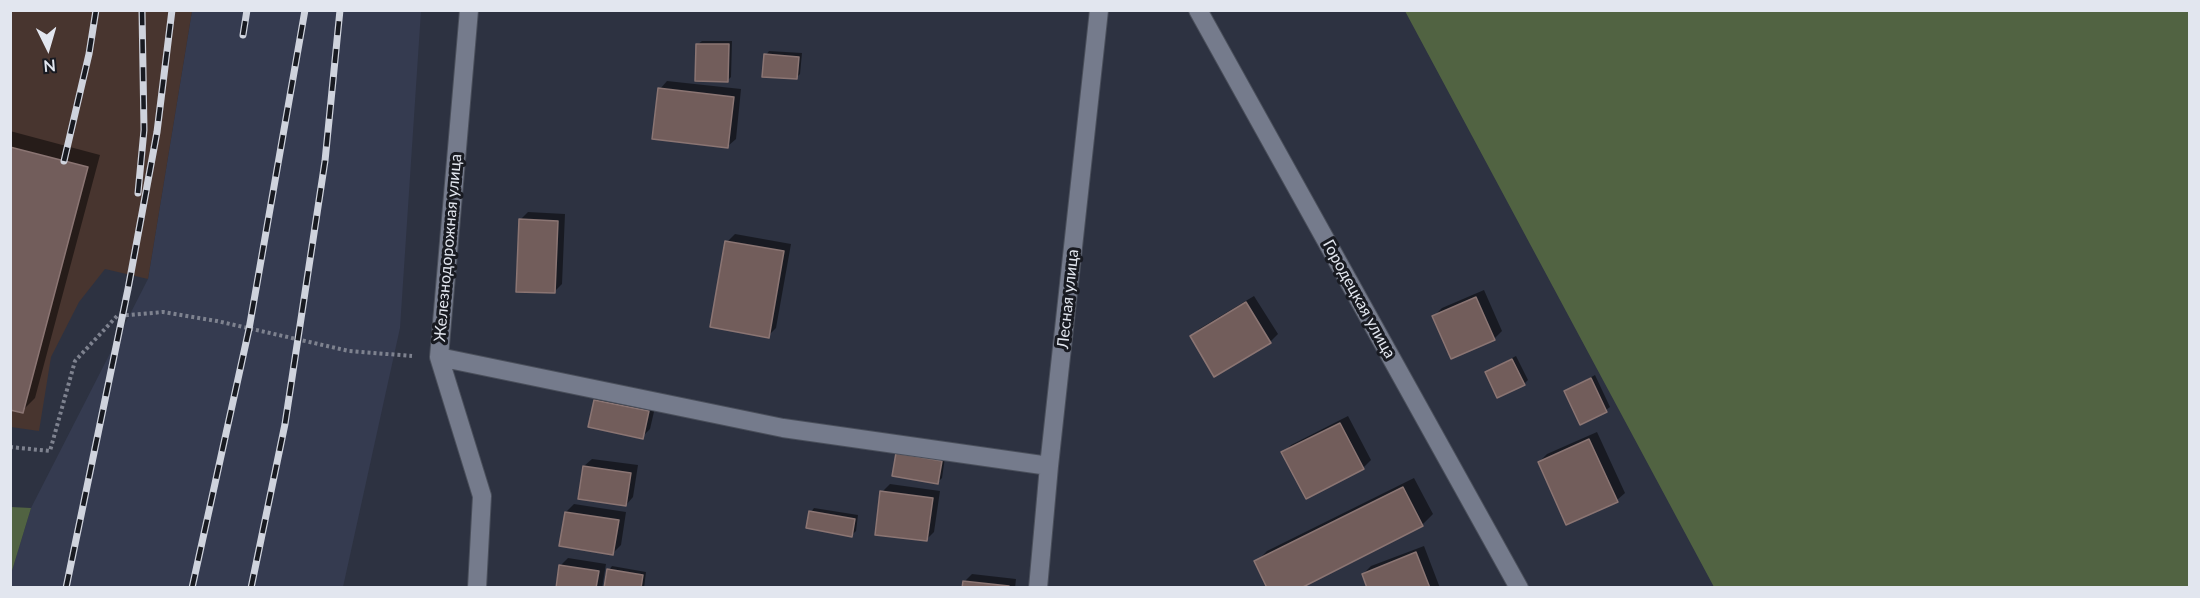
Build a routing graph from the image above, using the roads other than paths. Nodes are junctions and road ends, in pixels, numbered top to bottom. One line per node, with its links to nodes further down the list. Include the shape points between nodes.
1 (469, 10): 4 (street, Железнодорожная улица)
2 (1099, 10): 5 (street, Лесная улица)
3 (1198, 10): 8 (street, Городецкая улица)
4 (439, 357): 5 (street, via 783,428); 6 (street, Железнодорожная улица, via 482,496)
5 (1049, 466): 7 (street, Лесная улица)
6 (477, 588)
7 (1038, 588)
8 (1520, 588)

